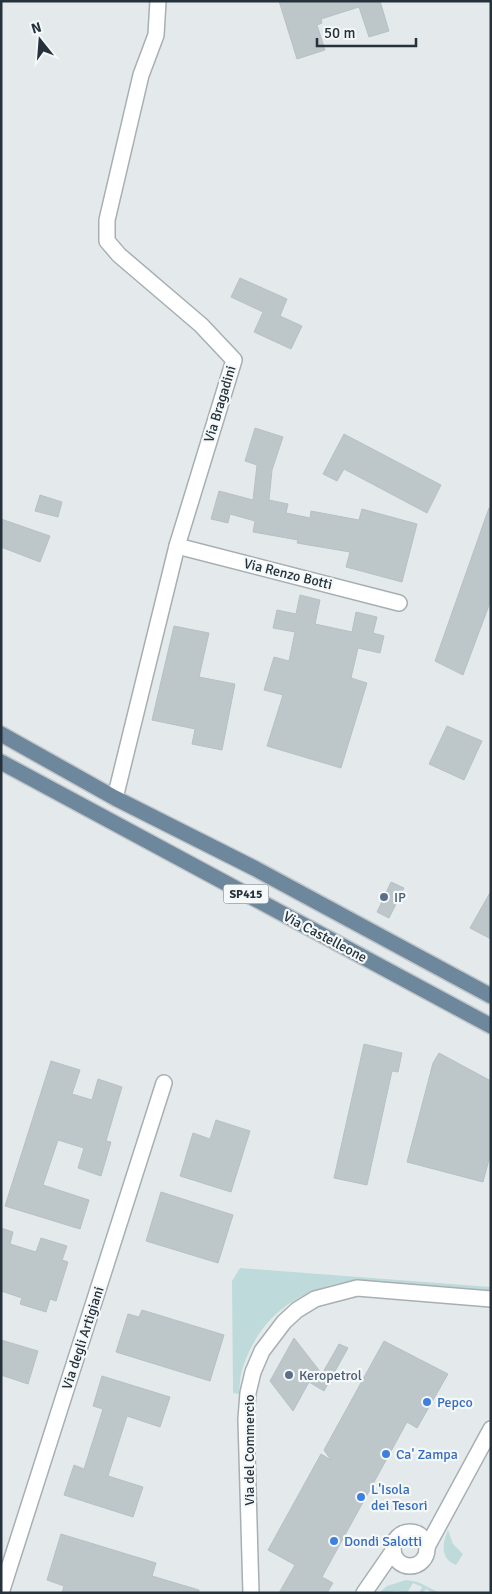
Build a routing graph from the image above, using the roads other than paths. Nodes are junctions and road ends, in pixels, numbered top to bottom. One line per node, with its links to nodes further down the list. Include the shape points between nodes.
1 (158, 1): 2 (street, Via Bragadini, via 156,35 141,75 107,220 107,241 119,255 201,324 234,360)
2 (176, 546): 3 (street, Via Renzo Botti); 6 (street, Via Bragadini)
3 (399, 603)
4 (1, 734): 6 (main road, Via Castelleone / SP415)
5 (1, 762): 8 (main road, Via Castelleone / SP415)
6 (115, 798): 7 (main road, Via Castelleone / SP415, via 256,869)
7 (491, 996)
8 (491, 1026)
9 (164, 1083): 15 (street, Via degli Artigiani)
10 (490, 1300): 16 (street, Via del Commercio, via 357,1288 315,1299 273,1334 253,1372 248,1393)
11 (491, 1429): 12 (street, via 440,1522)
12 (425, 1542): 13 (street, via 426,1555 419,1564 412,1566); 13 (street, via 413,1533 403,1534 396,1541)
13 (397, 1557): 14 (street)
14 (366, 1591)
15 (1, 1593)
16 (251, 1593)

